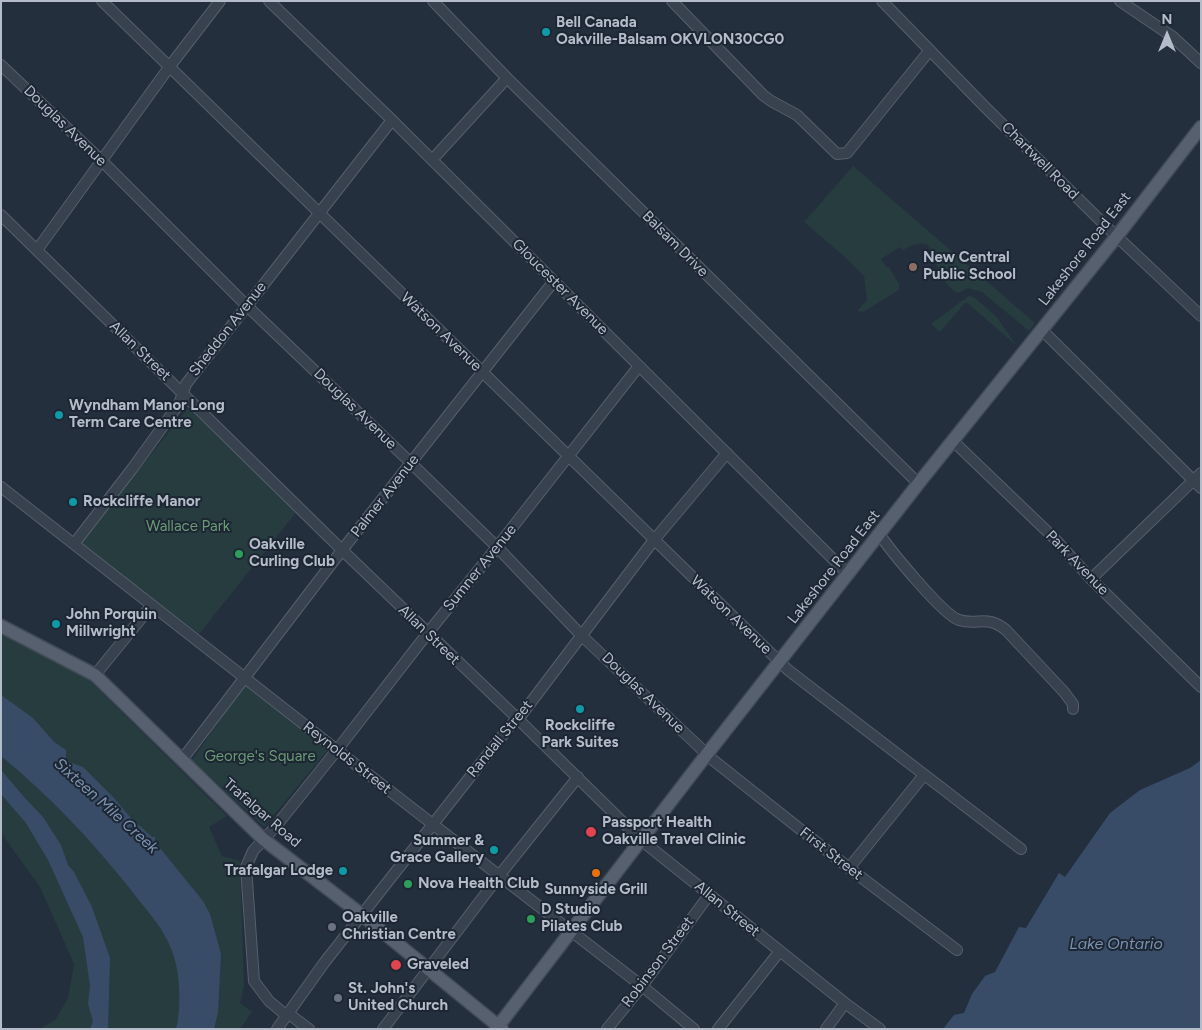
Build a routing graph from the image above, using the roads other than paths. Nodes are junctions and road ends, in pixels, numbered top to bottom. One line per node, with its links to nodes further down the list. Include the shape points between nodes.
1 (102, 1): 11 (street, Watson Avenue)
2 (220, 1): 11 (street)
3 (269, 1): 13 (street, Gloucester Avenue)
4 (433, 1): 12 (street, Balsam Drive)
5 (672, 1): 8 (street, via 767,98 796,115 837,154 848,153)
6 (882, 1): 8 (street, Chartwell Road)
7 (1120, 1): 9 (street, via 1173,37)
8 (930, 50): 19 (street, Chartwell Road)
9 (1201, 63)
10 (1, 65): 16 (street, Douglas Avenue)
11 (170, 66): 16 (street); 17 (street, Watson Avenue)
12 (508, 78): 15 (street); 33 (street, Balsam Drive)
13 (392, 120): 15 (street, Gloucester Avenue); 17 (street, Sheddon Avenue)
14 (1201, 127): 19 (main road, Lakeshore Road East)
15 (432, 160): 21 (street, Gloucester Avenue)
16 (102, 161): 20 (street); 22 (street, Douglas Avenue)
17 (319, 213): 22 (street, Sheddon Avenue); 26 (street, Watson Avenue)
18 (1, 215): 20 (street, Allan Street)
19 (1117, 236): 23 (street, Chartwell Road); 24 (main road, Lakeshore Road East)
20 (37, 250): 27 (street, Allan Street)
21 (554, 281): 25 (street, Gloucester Avenue); 26 (street, Palmer Avenue)
22 (246, 305): 27 (street, Sheddon Avenue); 31 (street, Douglas Avenue)
23 (1201, 316)
24 (1042, 330): 28 (main road, Lakeshore Road East); 32 (street)
25 (639, 366): 29 (street, Gloucester Avenue); 30 (street, Sumner Avenue)
26 (482, 372): 30 (street, Watson Avenue); 31 (street, Palmer Avenue)
27 (183, 392): 37 (street, Sheddon Avenue, via 179,404); 39 (street, Allan Street)
28 (953, 441): 33 (main road, Lakeshore Road East); 41 (street, Park Avenue, via 1054,538)
29 (727, 453): 36 (street, Randall Street); 40 (street, Gloucester Avenue)
30 (568, 456): 36 (street, Watson Avenue); 38 (street, Sumner Avenue)
31 (411, 463): 38 (street, Douglas Avenue); 39 (street, Palmer Avenue)
32 (1198, 480): 41 (street)
33 (918, 484): 35 (main road, Lakeshore Road East)
34 (1, 487): 37 (street, Reynolds Street)
35 (880, 535): 40 (main road, Lakeshore Road East); 50 (street, via 951,616 963,620 988,620 1006,630 1064,692)
36 (654, 540): 45 (street, Randall Street); 46 (street, Watson Avenue)
37 (74, 544): 42 (street, Reynolds Street)
38 (497, 547): 44 (street, Sumner Avenue); 45 (street, Douglas Avenue)
39 (342, 550): 44 (street, Allan Street); 48 (street, Palmer Avenue)
40 (849, 574): 46 (main road, Lakeshore Road East)
41 (1091, 579): 49 (street, Park Avenue)
42 (152, 604): 47 (street); 48 (street, Reynolds Street)
43 (1, 626): 47 (main road, Trafalgar Road)
44 (427, 634): 51 (street, Allan Street); 52 (street, Sumner Avenue)
45 (581, 635): 51 (street, Randall Street); 53 (street, Douglas Avenue)
46 (780, 662): 53 (main road, Lakeshore Road East); 55 (street, Watson Avenue)
47 (95, 675): 54 (main road, Trafalgar Road)
48 (244, 677): 52 (street, Reynolds Street); 54 (street, Palmer Avenue)
49 (1201, 687)
50 (1073, 709)
51 (518, 718): 56 (street, Allan Street); 57 (street, Randall Street)
52 (337, 750): 57 (street, Reynolds Street); 58 (street, Sumner Avenue)
53 (707, 754): 59 (main road, Lakeshore Road East); 61 (street, First Street)
54 (181, 761): 58 (main road, Trafalgar Road)
55 (924, 775): 60 (street, Watson Avenue); 61 (street)
56 (578, 777): 59 (street, Allan Street); 62 (street)
57 (433, 824): 62 (street, Reynolds Street); 64 (street, Randall Street)
58 (263, 839): 64 (main road, Trafalgar Road); 71 (street, Sumner Avenue, via 246,867 254,981 269,1001)
59 (640, 840): 63 (street, Allan Street); 65 (main road, Lakeshore Road East)
60 (1021, 849)
61 (848, 868): 66 (street, First Street)
62 (499, 876): 65 (street, Reynolds Street); 68 (street)
63 (709, 895): 67 (street, Allan Street); 69 (street, Robinson Street)
64 (362, 915): 68 (main road, Trafalgar Road); 71 (street, Randall Street)
65 (570, 931): 69 (street, Reynolds Street); 72 (main road, Lakeshore Road East)
66 (957, 950)
67 (780, 951): 70 (street, Allan Street); 78 (street)
68 (430, 969): 72 (main road, Trafalgar Road); 75 (street)
69 (642, 986): 76 (street, Robinson Street); 77 (street, Reynolds Street)
70 (845, 1004): 79 (street); 80 (street, Allan Street)
71 (288, 1015): 73 (street, Randall Street); 74 (street, Sumner Avenue)
72 (499, 1028)
73 (277, 1029)
74 (309, 1029)
75 (383, 1029)
76 (607, 1029)
77 (694, 1029)
78 (718, 1029)
79 (826, 1029)
80 (880, 1029)

